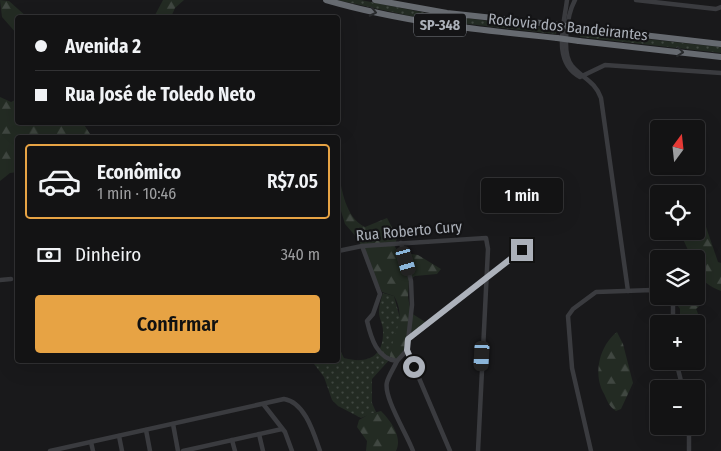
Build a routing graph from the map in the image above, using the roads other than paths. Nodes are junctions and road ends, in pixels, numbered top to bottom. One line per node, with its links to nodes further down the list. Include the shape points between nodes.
1 (326, 0): 11 (highway, Rodovia dos Bandeirantes / SP-348, one-way to 11, bridge, via 442,25)
2 (375, 0): 10 (highway, Rodovia dos Bandeirantes / SP-348, bridge, via 447,13)
3 (567, 0): 13 (street, via 562,55 574,73 580,77)
4 (575, 0): 13 (street, via 567,52 571,65)
5 (636, 0): 7 (street)
6 (695, 0): 8 (street)
7 (661, 1): 8 (street)
8 (696, 7): 9 (street)
9 (721, 7)
10 (721, 44)
11 (721, 57)
12 (721, 73): 13 (street, via 605,65)
13 (584, 75): 22 (street, via 595,85 601,98)
14 (401, 243): 15 (street, Rua Roberto Cury); 20 (street, Rua Roberto Cury, via 486,238); 23 (street, via 411,281)
15 (362, 246): 17 (street, Rua Roberto Cury); 25 (street, via 380,294 367,321 371,339 382,354)
16 (522, 250): 20 (street)
17 (340, 251)
18 (10, 279): 19 (street)
19 (0, 280)
20 (486, 280): 23 (street); 49 (street)
21 (650, 290): 22 (street)
22 (628, 291): 50 (street, via 596,292 568,316 572,368)
23 (408, 339): 24 (street)
24 (407, 350): 25 (street); 48 (street)
25 (397, 361): 47 (street, via 386,383 386,396)
26 (264, 404): 27 (street); 28 (street); 46 (street, via 284,400 294,402 311,425)
27 (172, 424): 29 (street); 41 (street)
28 (282, 429): 30 (street); 45 (street)
29 (146, 430): 32 (street); 40 (street)
30 (259, 434): 33 (street); 44 (street)
31 (689, 435): 51 (street)
32 (119, 436): 34 (street); 39 (street)
33 (232, 440): 35 (street); 43 (street)
34 (91, 442): 36 (street); 38 (street)
35 (206, 448): 42 (street)
36 (65, 449): 37 (street)
37 (50, 451)
38 (93, 451)
39 (122, 451)
40 (150, 451)
41 (178, 451)
42 (183, 451)
43 (235, 451)
44 (263, 451)
45 (292, 451)
46 (320, 451)
47 (413, 451)
48 (450, 451)
49 (478, 451)
50 (591, 451)
51 (689, 451)

